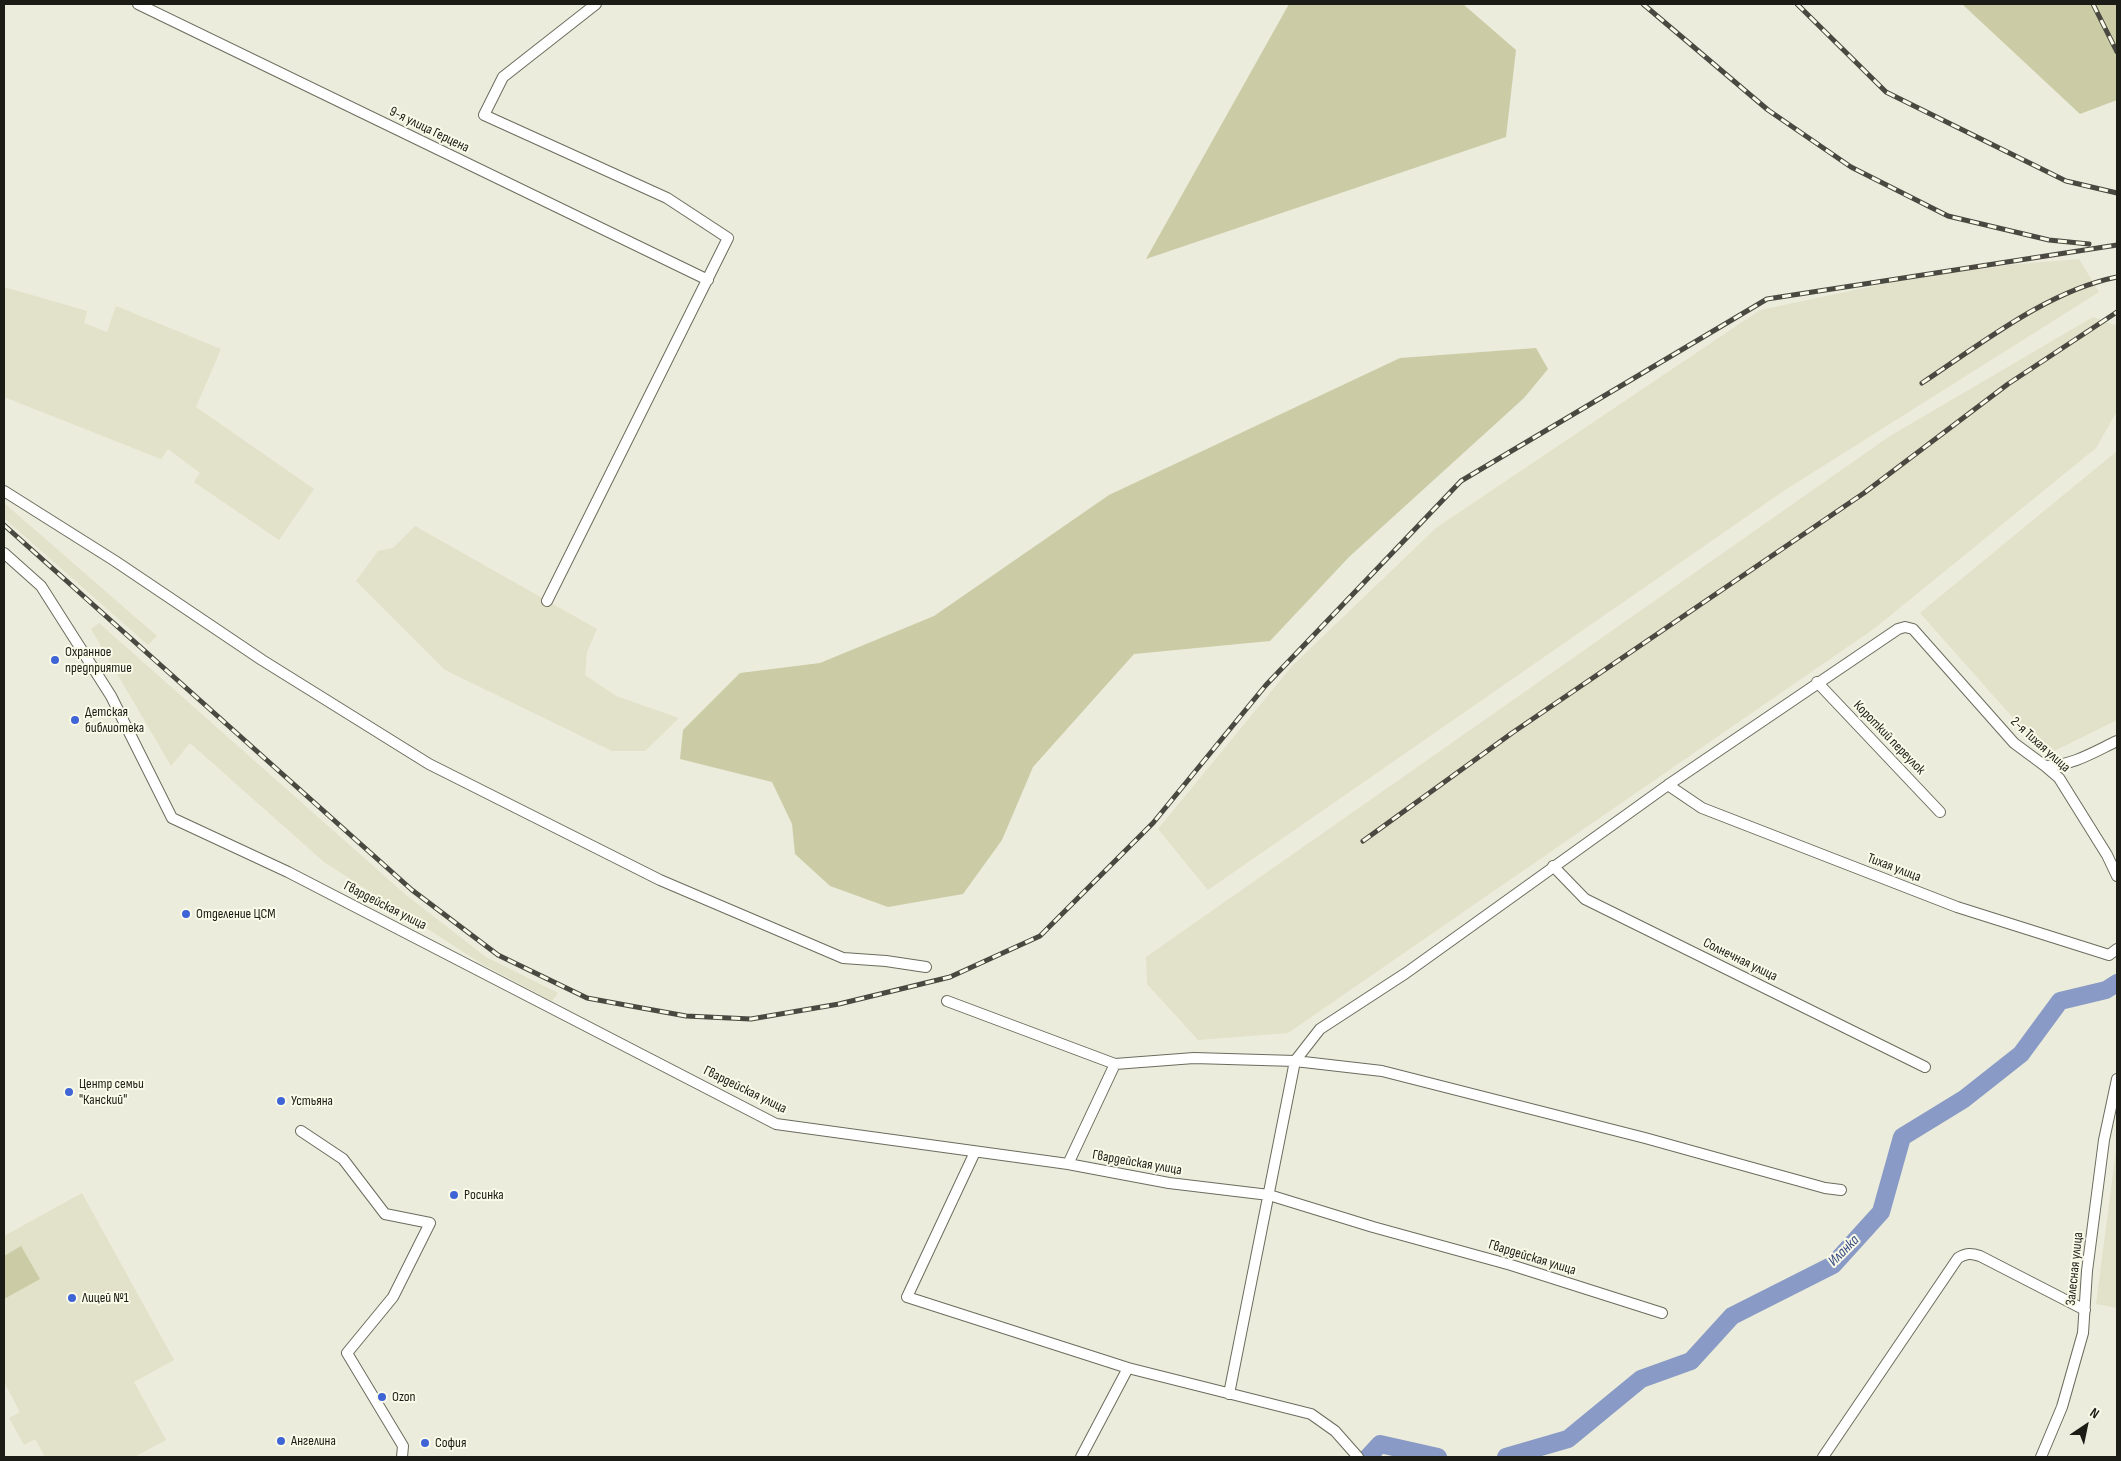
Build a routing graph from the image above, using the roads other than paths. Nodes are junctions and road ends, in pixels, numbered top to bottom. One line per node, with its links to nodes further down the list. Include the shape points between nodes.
1 (138, 4): 3 (street, 9-я улица Герцена)
2 (596, 4): 3 (street, via 503,77 484,115 667,198 728,238)
3 (708, 280): 6 (street)
4 (4, 491): 15 (street, via 428,764 660,880 843,958)
5 (4, 553): 22 (street, Гвардейская улица, via 41,586 110,696 172,818 288,872 776,1124)
6 (547, 601)
7 (1817, 682): 9 (street, 2-я Тихая улица, via 1898,629 1913,629 2014,744); 10 (street); 11 (street, Короткий переулок)
8 (2117, 741): 9 (street, via 2072,762)
9 (2046, 766): 13 (street, 2-я Тихая улица, via 2059,778 2107,854)
10 (1668, 785): 12 (street); 14 (street, Тихая улица, via 1702,808 1957,907 2108,955)
11 (1940, 812)
12 (1553, 866): 17 (street, via 1406,972 1320,1029); 19 (street, Солнечная улица, via 1585,899)
13 (2117, 876)
14 (2117, 949)
15 (926, 967)
16 (947, 1001): 18 (street)
17 (1295, 1061): 18 (street, via 1194,1058); 24 (street, via 1382,1071); 25 (street)
18 (1115, 1064): 23 (street)
19 (1925, 1067)
20 (2117, 1079): 26 (street, Залесная улица, via 2104,1140)
21 (300, 1131): 31 (street, via 343,1159 385,1214 430,1223 393,1297 347,1353 403,1446)
22 (975, 1152): 23 (street, Гвардейская улица); 28 (street, via 907,1297)
23 (1068, 1164): 25 (street, Гвардейская улица, via 1169,1184)
24 (1841, 1190)
25 (1269, 1195): 27 (street, Гвардейская улица, via 1511,1265); 29 (street)
26 (2085, 1310): 33 (street, via 1980,1256 1964,1254 1958,1258); 34 (street, Залесная улица, via 2073,1373)
27 (1662, 1313)
28 (1128, 1368): 29 (street); 32 (street)
29 (1229, 1394): 30 (street, via 1311,1414 1335,1431)
30 (1356, 1454)
31 (402, 1457)
32 (1081, 1457)
33 (1823, 1457)
34 (2041, 1457)

